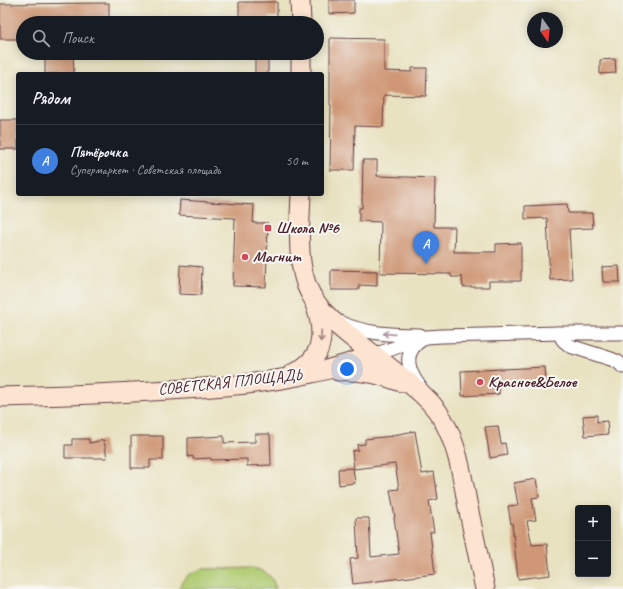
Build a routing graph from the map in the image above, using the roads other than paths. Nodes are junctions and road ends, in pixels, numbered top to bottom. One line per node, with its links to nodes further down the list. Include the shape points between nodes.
1 (300, 0): 2 (street)
2 (301, 16)
3 (301, 60): 4 (street)
4 (301, 72)
5 (300, 196): 6 (street, via 302,266)
6 (312, 298): 7 (street); 15 (street, one-way to 15, via 322,333 320,347 305,367)
7 (325, 314): 10 (street, one-way to 7, via 369,332 345,325); 12 (street)
8 (623, 332): 9 (street, СОВЕТСКАЯ ПЛОЩАДЬ)
9 (559, 333): 10 (street, СОВЕТСКАЯ ПЛОЩАДЬ); 13 (street, via 570,346 611,359)
10 (442, 336): 11 (street, СОВЕТСКАЯ ПЛОЩАДЬ)
11 (426, 337): 12 (street, СОВЕТСКАЯ ПЛОЩАДЬ); 17 (street, via 410,352 409,363 412,374)
12 (374, 355): 14 (street, СОВЕТСКАЯ ПЛОЩАДЬ); 17 (street)
13 (623, 367)
14 (310, 374): 15 (street, СОВЕТСКАЯ ПЛОЩАДЬ); 17 (street, via 357,371 380,375 400,382)
15 (272, 380): 16 (street, СОВЕТСКАЯ ПЛОЩАДЬ, via 178,390)
16 (0, 397)
17 (427, 399): 18 (street, via 444,420 453,441)
18 (485, 589)

